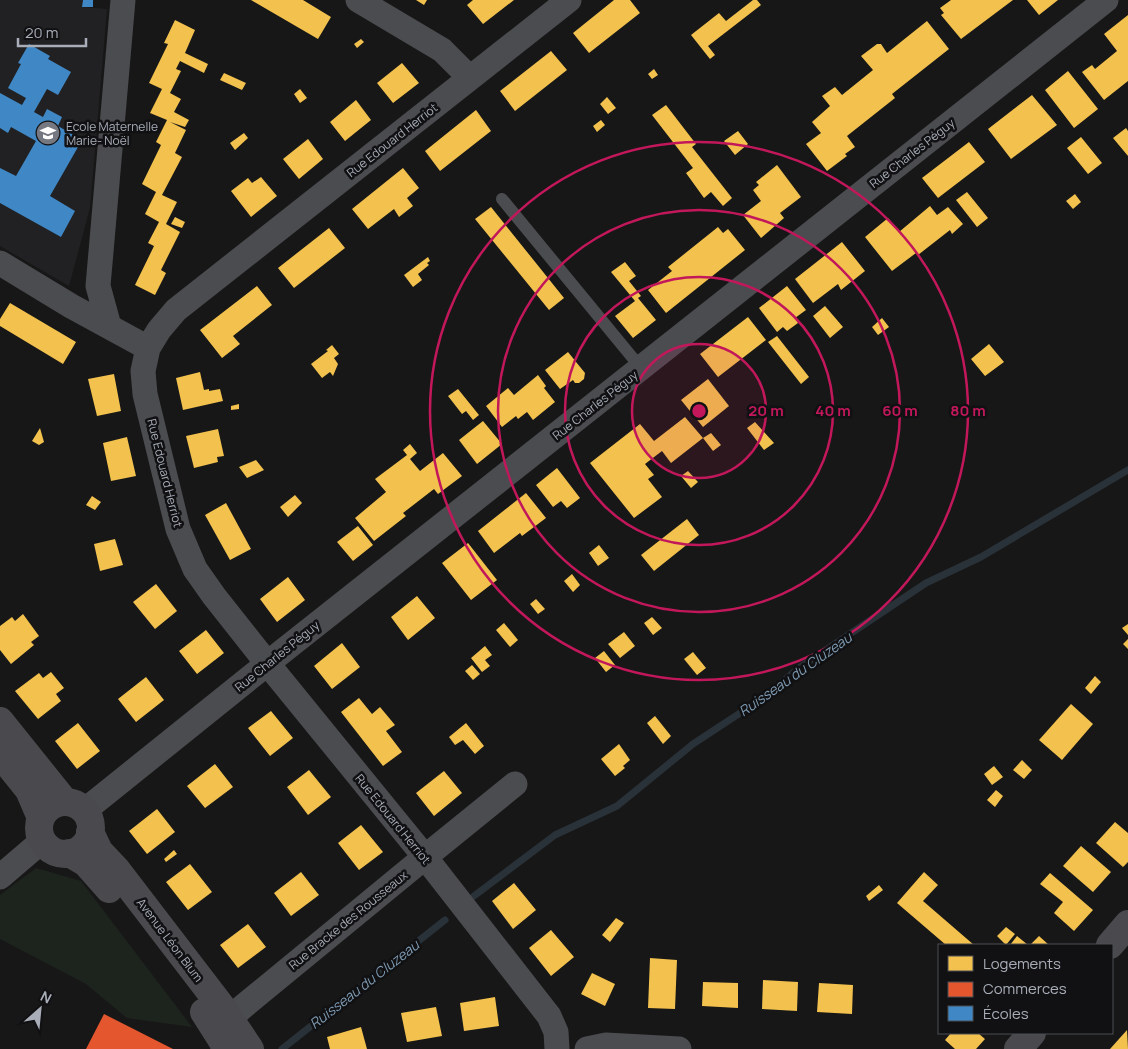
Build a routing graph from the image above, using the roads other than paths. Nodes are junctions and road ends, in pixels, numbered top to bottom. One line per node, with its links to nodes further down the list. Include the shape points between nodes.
1 (123, 0): 8 (street)
2 (358, 0): 5 (street, via 442,50)
3 (569, 0): 5 (street, Rue Edouard Herriot)
4 (1106, 0): 12 (street, Rue Charles Péguy)
5 (470, 78): 11 (street, Rue Edouard Herriot, via 176,310)
6 (502, 199): 12 (lane)
7 (0, 263): 9 (street)
8 (98, 286): 9 (street, via 90,296); 10 (street)
9 (71, 306): 10 (street)
10 (109, 326): 11 (street)
11 (148, 348): 13 (street, Rue Edouard Herriot, via 143,371 145,394 178,530 195,569)
12 (641, 368): 13 (street, Rue Charles Péguy)
13 (268, 664): 17 (street, Rue Charles Péguy); 20 (street, Rue Edouard Herriot)
14 (0, 721): 17 (main road, Avenue Léon Blum)
15 (0, 754): 18 (main road, via 29,790)
16 (515, 784): 20 (street, Rue Bracke des Rousseaux)
17 (80, 815): 18 (main road, via 50,806 44,812); 19 (main road, via 83,846); 24 (main road, Avenue Léon Blum, via 99,851)
18 (41, 829): 19 (main road, Avenue Léon Blum, via 53,851); 21 (street)
19 (69, 854): 26 (main road, Avenue Léon Blum, via 86,863 102,880 209,1018)
20 (425, 857): 24 (street, Rue Bracke des Rousseaux); 28 (street, Rue Edouard Herriot, via 548,1016 556,1032)
21 (0, 877)
22 (1128, 924): 23 (main road)
23 (1111, 944)
24 (230, 1019): 27 (main road, Avenue Léon Blum)
25 (1031, 1034): 31 (main road)
26 (224, 1049)
27 (250, 1049)
28 (558, 1049)
29 (587, 1049): 30 (street, via 606,1045)
30 (678, 1049)
31 (1018, 1049)

